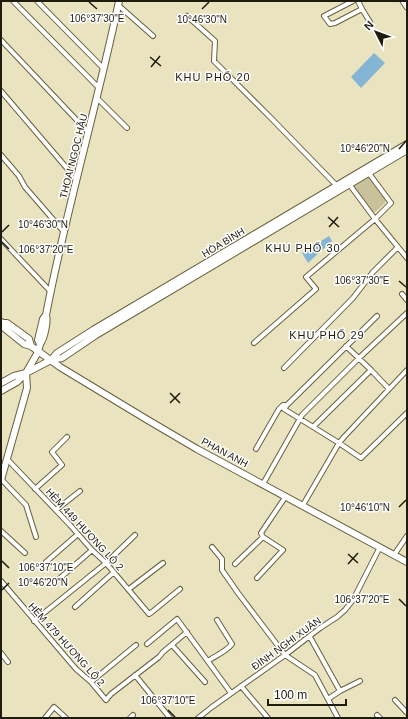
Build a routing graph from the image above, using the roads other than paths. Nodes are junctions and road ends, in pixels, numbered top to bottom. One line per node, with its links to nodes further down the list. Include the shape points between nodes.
1 (13, 1): 14 (street)
2 (37, 1): 13 (street)
3 (353, 1): 8 (street, via 324,16 330,24)
4 (358, 1): 8 (street)
5 (404, 1): 7 (street)
6 (119, 3): 11 (street); 13 (main road, THOẠI NGỌC HẦU)
7 (407, 7)
8 (362, 9): 10 (street)
9 (187, 16): 25 (street, via 215,41 214,61)
10 (370, 22)
11 (153, 36)
12 (1, 40): 18 (street)
13 (104, 70): 14 (main road, THOẠI NGỌC HẦU)
14 (100, 88): 16 (main road, THOẠI NGỌC HẦU)
15 (1, 91): 23 (street)
16 (97, 98): 17 (street); 18 (main road, THOẠI NGỌC HẦU)
17 (127, 128)
18 (88, 132): 23 (main road, THOẠI NGỌC HẦU)
19 (407, 144): 22 (main road, HÒA BÌNH)
20 (407, 150): 22 (main road, HÒA BÌNH)
21 (1, 156): 27 (street)
22 (367, 171): 24 (main road, HÒA BÌNH); 25 (main road, HÒA BÌNH); 26 (street, via 391,203)
23 (77, 180): 27 (main road, THOẠI NGỌC HẦU)
24 (349, 184): 26 (street); 31 (main road, HÒA BÌNH)
25 (337, 186): 31 (main road, HÒA BÌNH)
26 (375, 219): 29 (street); 38 (street, via 306,276 316,289)
27 (64, 232): 32 (main road, THOẠI NGỌC HẦU)
28 (1, 239): 32 (street)
29 (398, 247): 30 (street); 43 (street, via 373,272 353,298)
30 (407, 258)
31 (219, 259): 42 (main road, HÒA BÌNH, via 96,334 62,358)
32 (51, 292): 40 (main road, THOẠI NGỌC HẦU, via 44,334)
33 (402, 294): 34 (street)
34 (407, 300)
35 (407, 313): 41 (street)
36 (377, 316): 39 (street)
37 (2, 322): 40 (main road, PHAN ANH, via 4,328)
38 (254, 343)
39 (346, 346): 41 (street); 50 (street)
40 (38, 352): 42 (main road, PHAN ANH); 46 (main road, THOẠI NGỌC HẦU)
41 (359, 358): 44 (street); 52 (street)
42 (52, 360): 46 (main road, HÒA BÌNH); 59 (main road, PHAN ANH, via 197,449)
43 (284, 368)
44 (371, 370): 48 (street); 53 (street)
45 (407, 370): 48 (street)
46 (26, 374): 47 (main road, via 14,376); 49 (main road); 57 (main road, via 27,388)
47 (1, 383)
48 (389, 389): 55 (street)
49 (1, 391)
50 (286, 405): 52 (street, via 284,409); 56 (street, via 281,406)
51 (407, 413): 55 (street, via 361,458)
52 (300, 418): 53 (street); 59 (street)
53 (314, 426): 55 (street)
54 (67, 437): 60 (street, via 52,452 62,465)
55 (339, 443): 63 (street)
56 (256, 449)
57 (7, 459): 58 (main road); 60 (street, HẺM 449 HƯƠNG LỘ 2)
58 (1, 480): 69 (street, via 26,505)
59 (263, 484): 62 (main road, PHAN ANH)
60 (36, 489): 64 (street, HẺM 449 HƯƠNG LỘ 2)
61 (80, 491): 64 (street)
62 (286, 496): 63 (main road, PHAN ANH); 70 (street, via 261,533)
63 (303, 505): 72 (main road, PHAN ANH)
64 (56, 510): 66 (street, HẺM 449 HƯƠNG LỘ 2)
65 (1, 531): 74 (street)
66 (78, 534): 73 (street, HẺM 449 HƯƠNG LỘ 2); 76 (street)
67 (135, 535): 78 (street)
68 (407, 536): 75 (street)
69 (36, 537)
70 (263, 537): 80 (street); 82 (street, via 283,550)
71 (212, 547): 96 (street, via 222,559 222,570)
72 (380, 547): 75 (main road, PHAN ANH); 91 (street, ĐÌNH NGHI XUÂN, via 353,600 337,617)
73 (92, 550): 78 (street, HẺM 449 HƯƠNG LỘ 2); 83 (street)
74 (26, 553)
75 (394, 555): 77 (main road, PHAN ANH)
76 (46, 562)
77 (407, 562)
78 (106, 563): 81 (street, HẺM 449 HƯƠNG LỘ 2); 89 (street)
79 (163, 563): 86 (street)
80 (235, 564)
81 (114, 572): 86 (street, HẺM 449 HƯƠNG LỘ 2); 87 (street)
82 (257, 578)
83 (59, 579)
84 (1, 581): 89 (street, HẺM 479 HƯƠNG LỘ 2)
85 (180, 588): 86 (street, HẺM 449 HƯƠNG LỘ 2, via 149,614)
86 (129, 590)
87 (74, 607)
88 (217, 620): 97 (street, via 232,645)
89 (34, 621): 101 (street, HẺM 479 HƯƠNG LỘ 2, via 76,669)
90 (188, 632): 92 (street, via 177,619); 93 (street); 97 (street)
91 (310, 637): 96 (street, ĐÌNH NGHI XUÂN); 104 (street)
92 (147, 644)
93 (172, 644): 99 (street); 102 (street)
94 (136, 645): 101 (street)
95 (1, 653): 98 (street)
96 (285, 655): 103 (street, ĐÌNH NGHI XUÂN); 106 (street, via 315,675)
97 (208, 661): 105 (street)
98 (8, 662)
99 (135, 675): 101 (street, HẺM 479 HƯƠNG LỘ 2, via 106,700); 111 (street)
100 (360, 681): 104 (street)
101 (91, 682)
102 (205, 682)
103 (241, 686): 105 (street, ĐÌNH NGHI XUÂN); 113 (street)
104 (340, 691): 106 (street)
105 (231, 693): 112 (street, ĐÌNH NGHI XUÂN)
106 (328, 699): 114 (street)
107 (395, 700): 108 (street)
108 (407, 713)
109 (45, 718): 110 (street, via 54,707)
110 (66, 718)
111 (170, 718)
112 (198, 718)
113 (268, 718)
114 (338, 718)

